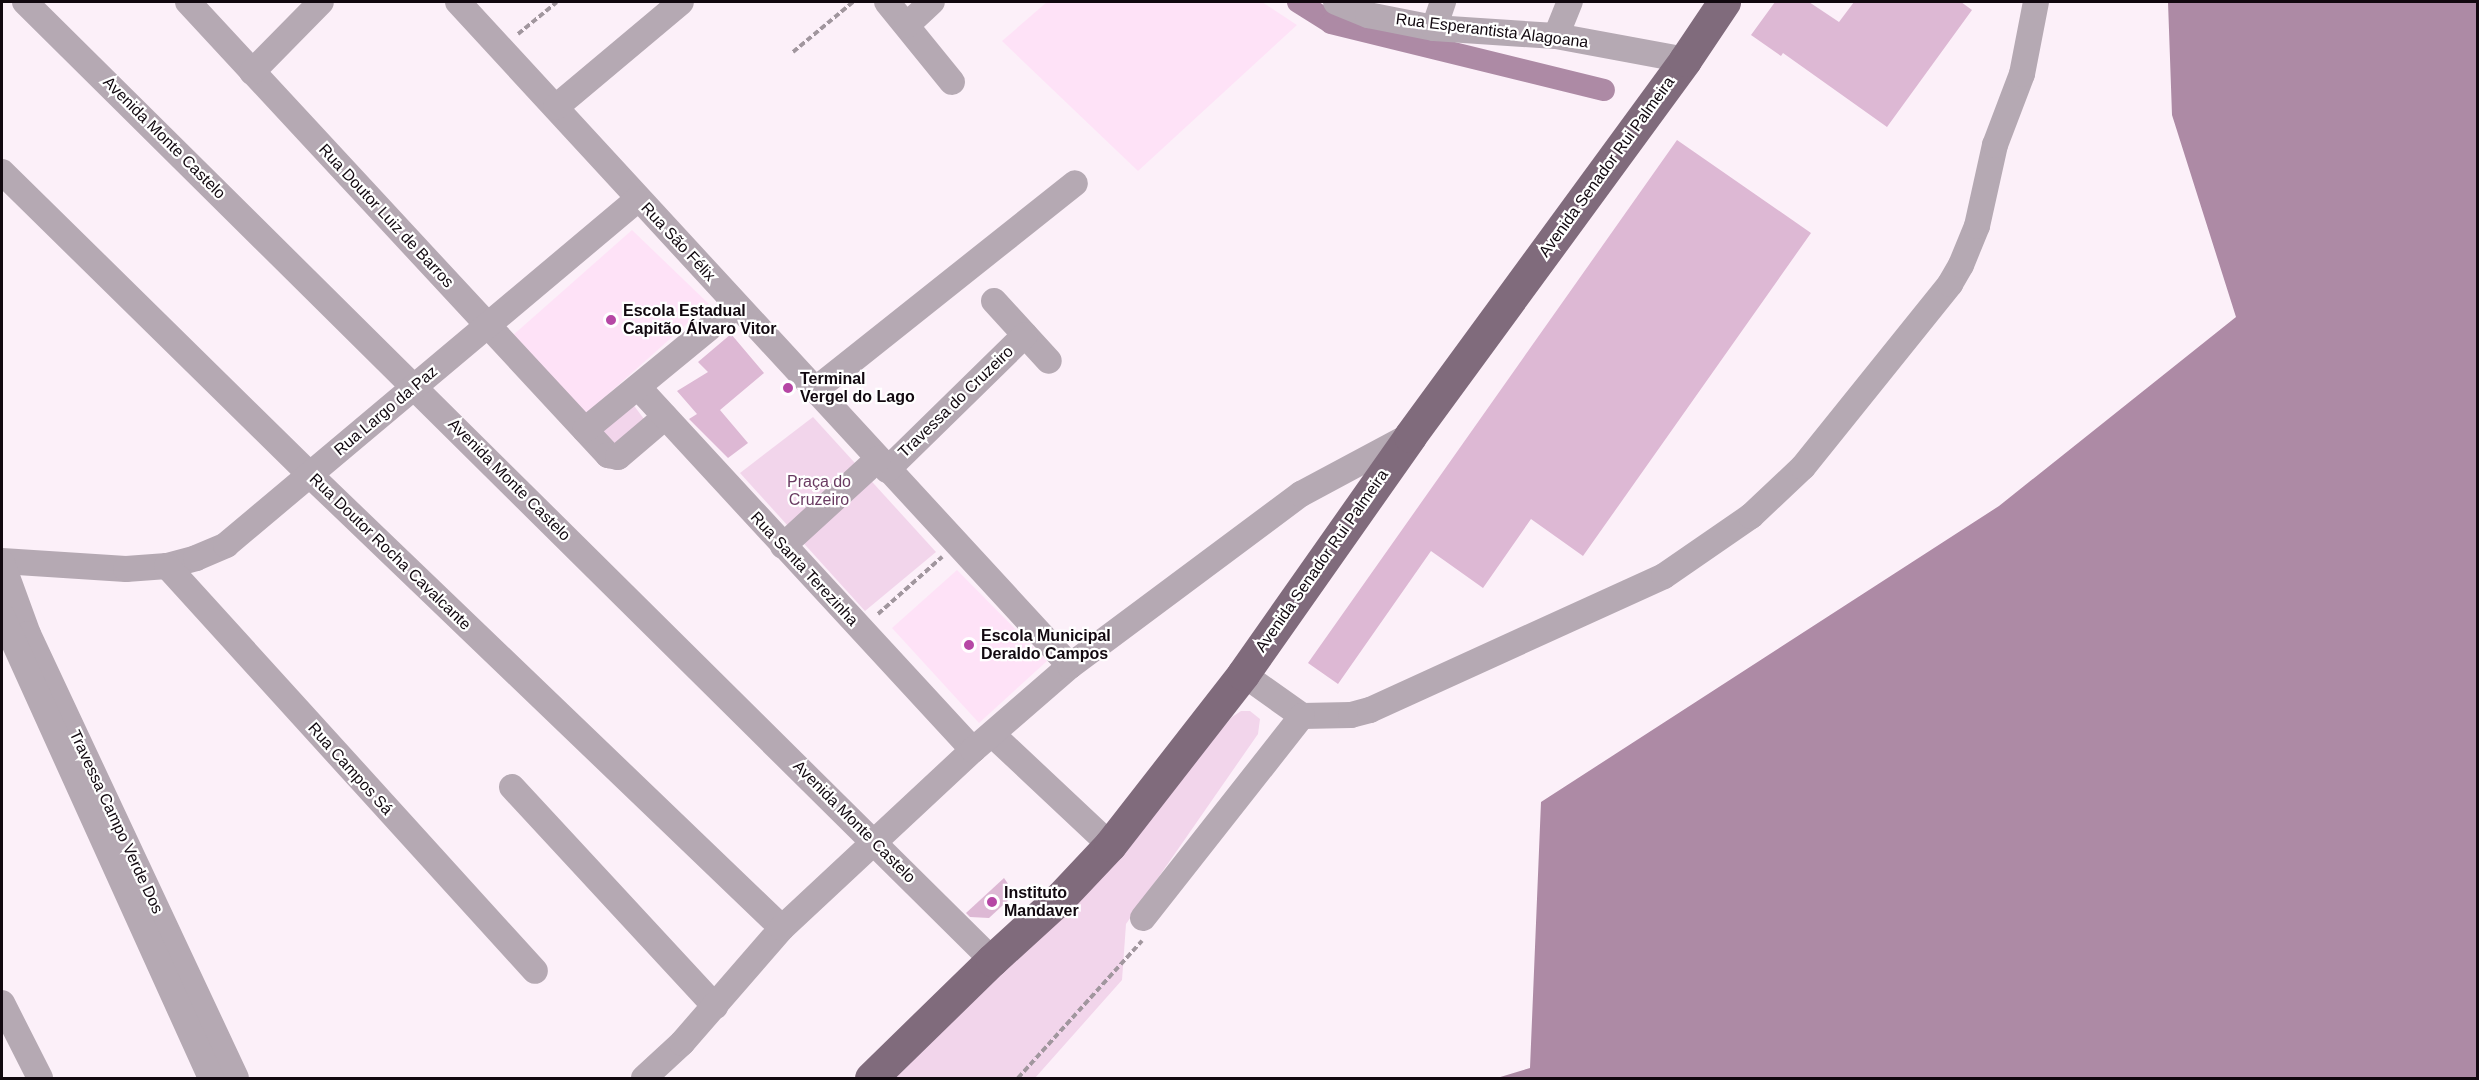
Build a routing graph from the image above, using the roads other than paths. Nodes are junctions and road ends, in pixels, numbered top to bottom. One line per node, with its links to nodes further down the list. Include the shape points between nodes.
1 (25, 2): 28 (street, Avenida Monte Castelo)
2 (188, 2): 17 (street, Rua Doutor Luiz de Barros)
3 (321, 2): 17 (street)
4 (458, 2): 19 (street, Rua São Félix)
5 (681, 2): 19 (street)
6 (886, 2): 13 (street)
7 (932, 2): 13 (street)
8 (1336, 2): 14 (street, Rua Esperantista Alagoana, via 1368,15)
9 (1443, 2): 14 (street)
10 (1570, 2): 15 (street)
11 (1724, 2): 16 (main road, Avenida Senador Rui Palmeira)
12 (2036, 2): 42 (street, via 2022,74 1995,145 1977,226 1962,265 1803,467 1778,493 1723,538 1634,591 1370,710 1351,715)
13 (907, 25): 18 (street)
14 (1434, 28): 15 (street, Rua Esperantista Alagoana)
15 (1556, 36): 16 (street, Rua Esperantista Alagoana)
16 (1685, 60): 33 (main road, Avenida Senador Rui Palmeira)
17 (252, 72): 25 (street, Rua Doutor Luiz de Barros)
18 (952, 82)
19 (556, 107): 22 (street, Rua São Félix)
20 (2, 172): 35 (street, Rua Doutor Rocha Cavalcante)
21 (1075, 183): 30 (street)
22 (638, 199): 24 (street, Rua São Félix); 25 (street, Rua Largo da Paz)
23 (994, 301): 26 (street)
24 (736, 306): 29 (street); 30 (street, Rua São Félix)
25 (488, 326): 28 (street, Rua Largo da Paz); 32 (street, Rua Doutor Luiz de Barros)
26 (1025, 335): 27 (street); 34 (street, Travessa do Cruzeiro)
27 (1049, 361)
28 (415, 386): 35 (street, Rua Largo da Paz); 45 (street, Avenida Monte Castelo)
29 (638, 387): 31 (street, Rua Santa Terezinha); 32 (street)
30 (815, 390): 34 (street, Rua São Félix)
31 (665, 417): 32 (street, Rua Doutor Luiz de Barros, via 613,458); 36 (street, Rua Santa Terezinha)
32 (585, 430)
33 (1410, 436): 40 (street, via 1301,494); 41 (main road, Avenida Senador Rui Palmeira)
34 (882, 464): 36 (street, Travessa do Cruzeiro); 40 (street, Rua São Félix)
35 (310, 475): 38 (street, Rua Largo da Paz, via 226,545); 48 (street, Rua Doutor Rocha Cavalcante)
36 (783, 546): 43 (street, Rua Santa Terezinha, via 860,630)
37 (2, 562): 38 (street, Rua Largo da Paz, via 126,569); 53 (street, Travessa Campo Verde Dos, via 28,634)
38 (167, 566): 50 (street, Rua Campos Sá)
39 (2, 616): 53 (street)
40 (1070, 666): 43 (street)
41 (1243, 674): 42 (street); 46 (main road, Avenida Senador Rui Palmeira)
42 (1302, 716): 47 (street)
43 (983, 743): 45 (street); 46 (street, Rua Santa Terezinha)
44 (512, 786): 52 (street)
45 (874, 842): 48 (street); 49 (street, Avenida Monte Castelo)
46 (1110, 845): 49 (main road, Avenida Senador Rui Palmeira)
47 (1143, 918)
48 (782, 928): 52 (street)
49 (992, 960): 56 (main road, Avenida Senador Rui Palmeira)
50 (535, 972)
51 (2, 1003): 54 (street)
52 (715, 1006): 55 (street)
53 (225, 1077)
54 (40, 1078)
55 (644, 1078)
56 (871, 1078)

